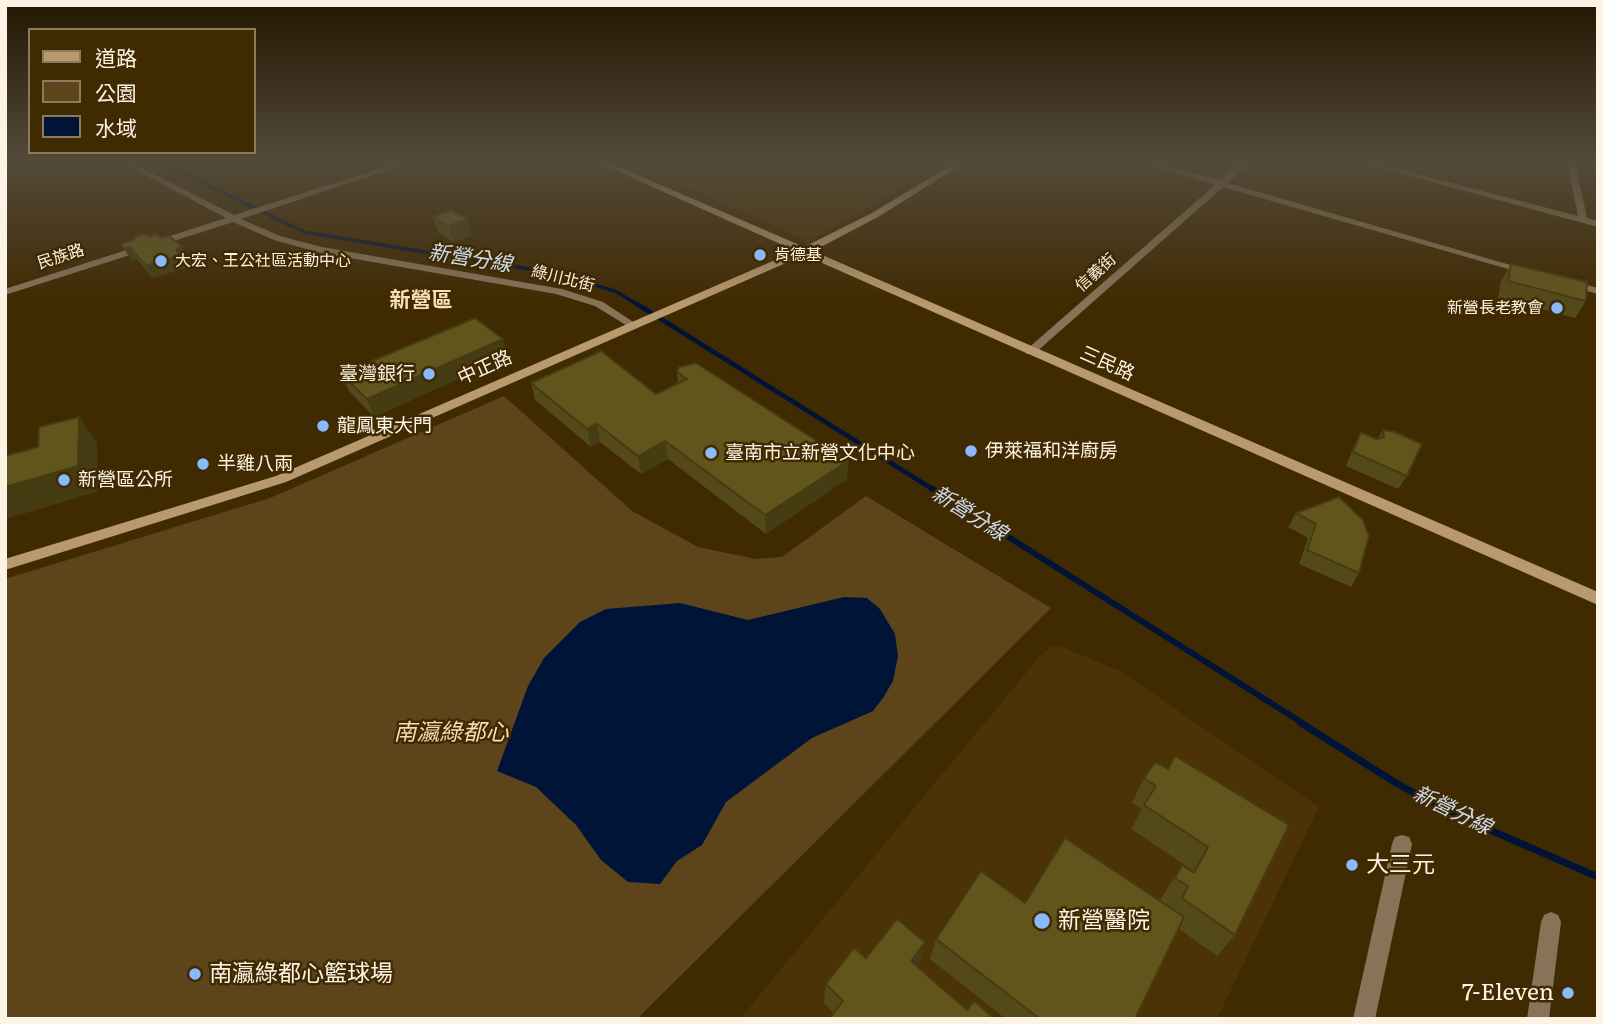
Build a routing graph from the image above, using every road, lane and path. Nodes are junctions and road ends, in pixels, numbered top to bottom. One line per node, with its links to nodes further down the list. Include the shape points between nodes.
1 (216, 210): 9 (street, 綠川北街)
2 (257, 210): 9 (street, 民族路)
3 (708, 210): 12 (street, 三民路)
4 (884, 210): 12 (street, 中正路)
5 (1192, 210): 18 (street, 信義街)
6 (1311, 210): 13 (street)
7 (1544, 210): 10 (street)
8 (1581, 210): 10 (street)
9 (232, 218): 16 (street, 民族路); 17 (street, 綠川北街, via 277,238 321,250 570,294)
10 (1583, 220): 11 (street)
11 (1598, 223)
12 (803, 252): 17 (street, 中正路); 18 (street, 三民路)
13 (1534, 274)
14 (1559, 281): 15 (street)
15 (1598, 291)
16 (5, 292)
17 (637, 323): 19 (street, 中正路, via 281,479)
18 (1030, 352): 20 (street, 三民路)
19 (5, 565)
20 (1598, 599)
21 (1402, 844): 23 (street)
22 (1551, 922): 24 (street)
23 (1364, 1019)
24 (1538, 1019)

